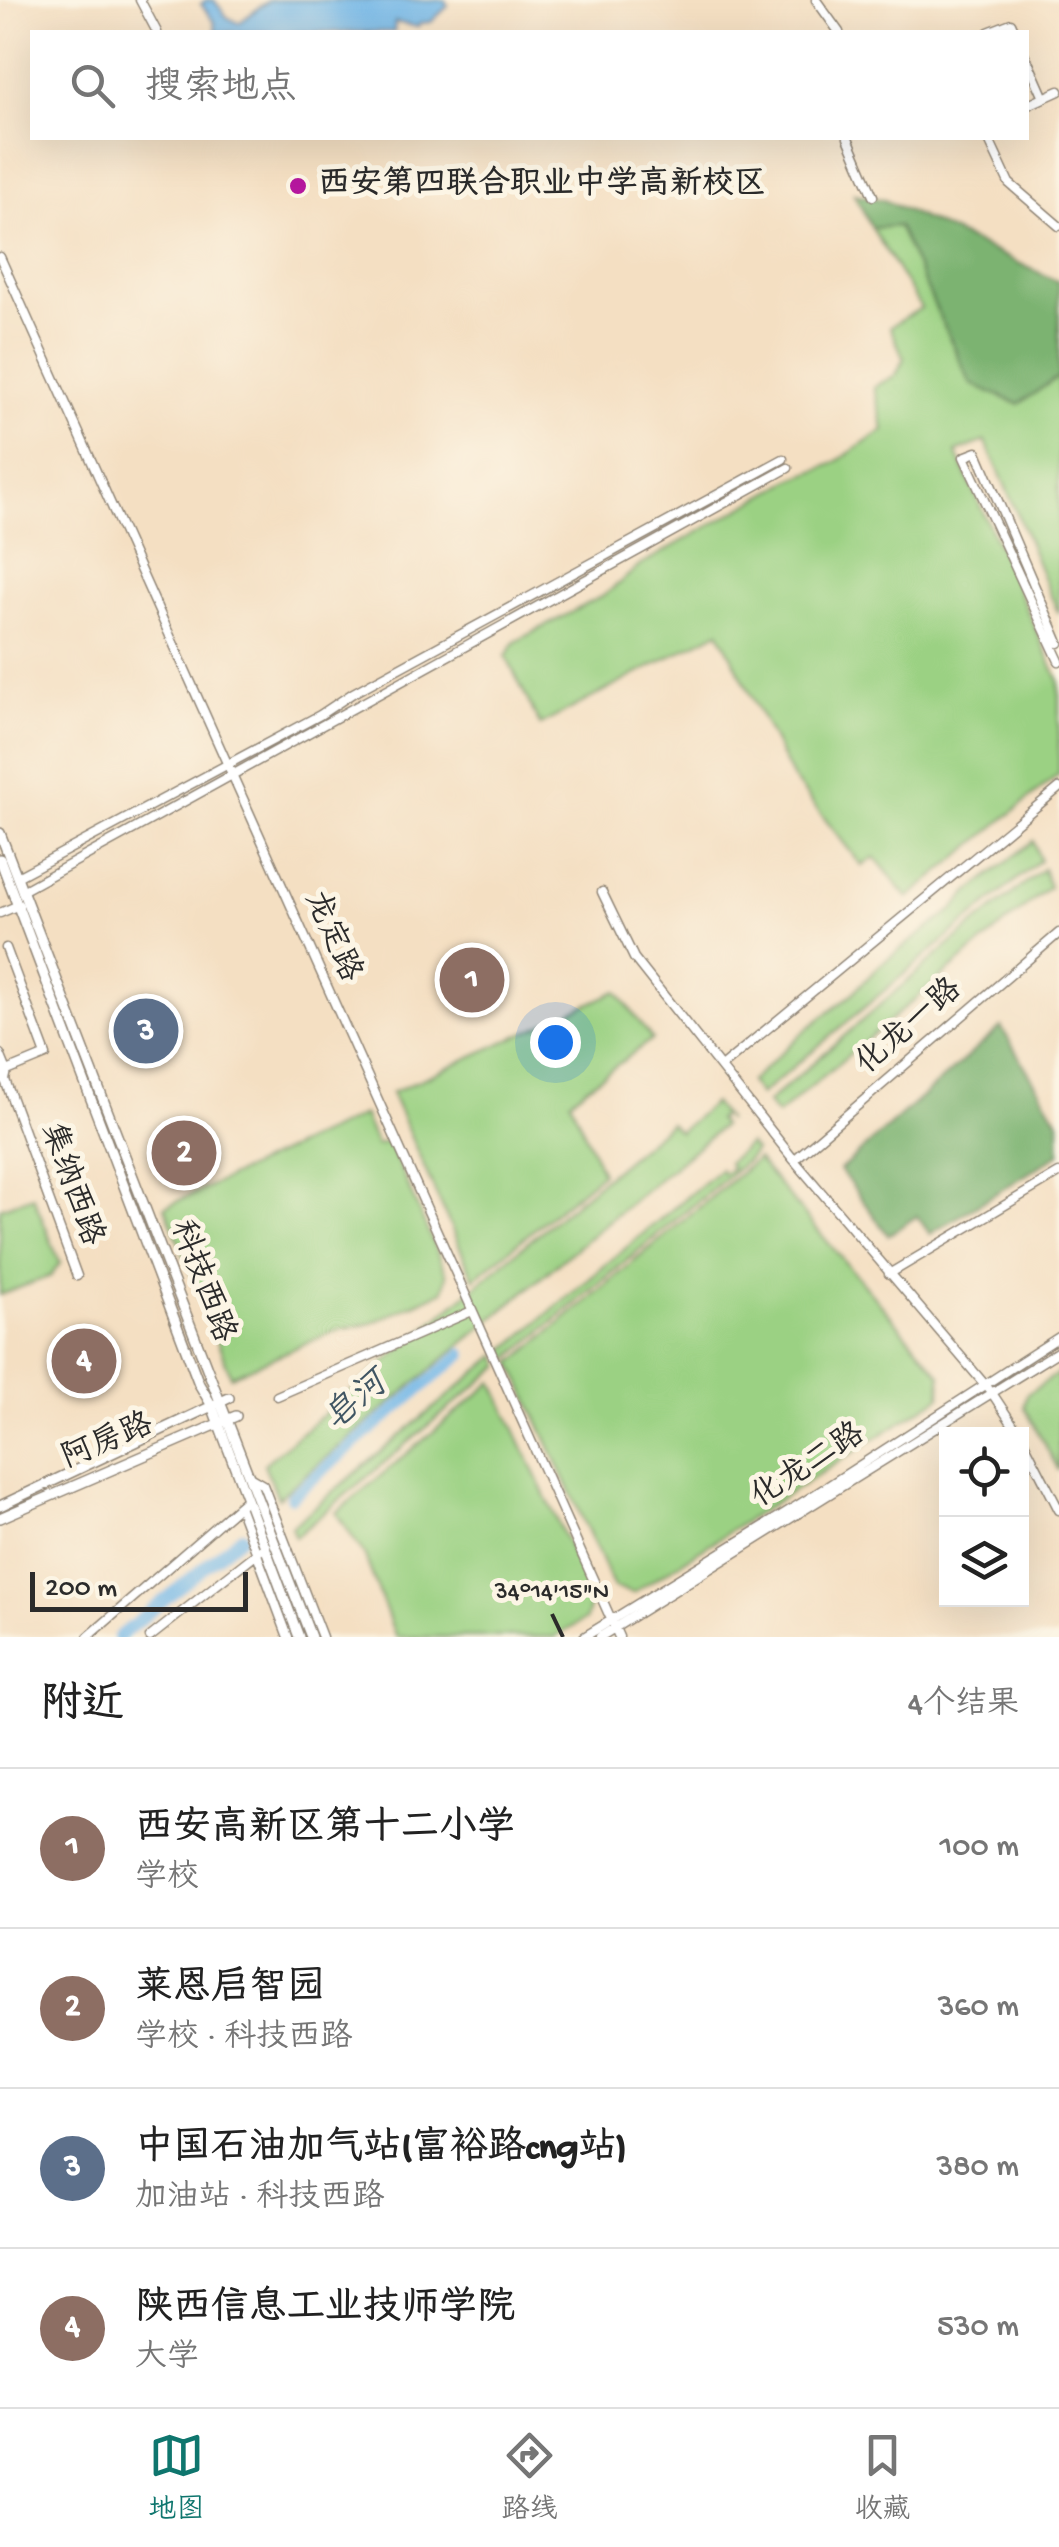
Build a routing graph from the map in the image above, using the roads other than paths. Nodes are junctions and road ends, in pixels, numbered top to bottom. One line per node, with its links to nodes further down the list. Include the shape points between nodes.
1 (140, 0): 3 (street)
2 (816, 0): 4 (street)
3 (155, 30)
4 (835, 30)
5 (993, 30): 6 (street, via 1011,23)
6 (1015, 30)
7 (1029, 65): 9 (street)
8 (1059, 91): 9 (street)
9 (1044, 98): 10 (street)
10 (1029, 105)
11 (849, 140): 13 (street)
12 (989, 140): 14 (street, via 1009,182)
13 (873, 196)
14 (1059, 226)
15 (0, 257): 18 (street, 龙定路)
16 (1059, 643): 17 (street, via 977,452 964,458)
17 (1059, 661)
18 (228, 770): 18 (street, via 362,705 786,463 352,692); 22 (street); 23 (street); 36 (street, 龙定路)
19 (1059, 788): 30 (street)
20 (0, 833): 22 (main road, 科技西路)
21 (0, 859): 25 (main road, 科技西路)
22 (17, 877): 23 (main road, 科技西路)
23 (22, 890): 42 (main road, 科技西路)
24 (602, 892): 30 (street, via 634,958)
25 (19, 906): 26 (street); 42 (main road, 科技西路, via 199,1384)
26 (0, 913)
27 (1059, 933): 32 (street, 化龙一路)
28 (6, 948): 31 (street, via 46,1055)
29 (0, 1054): 31 (street, 集纳西路)
30 (721, 1068): 32 (street)
31 (3, 1072): 35 (street, 集纳西路)
32 (794, 1160): 34 (street)
33 (1059, 1172): 34 (street)
34 (890, 1274): 39 (street)
35 (77, 1276)
36 (472, 1311): 41 (street); 52 (street, 龙定路)
37 (1059, 1337): 39 (street, 化龙二路)
38 (1059, 1351): 40 (street, 化龙二路)
39 (984, 1384): 40 (street); 52 (street, 化龙二路)
40 (992, 1393): 44 (street); 52 (street, 化龙二路)
41 (276, 1396)
42 (221, 1402): 43 (main road, 科技西路); 48 (main road, 阿房路)
43 (228, 1420): 46 (main road, 科技西路); 47 (main road, 科技西路); 50 (main road, 阿房路)
44 (1014, 1427)
45 (1029, 1453): 49 (street)
46 (251, 1478): 57 (main road, 科技西路); 58 (street, via 263,1484)
47 (243, 1502): 51 (main road, 科技西路); 53 (street)
48 (0, 1506)
49 (1059, 1510)
50 (0, 1518)
51 (261, 1549): 54 (street); 55 (street); 56 (main road, 科技西路)
52 (613, 1624): 59 (street, 化龙二路); 60 (street, 化龙二路); 61 (street, 龙定路)
53 (88, 1637)
54 (150, 1637)
55 (288, 1637)
56 (300, 1637)
57 (312, 1637)
58 (322, 1637)
59 (584, 1637)
60 (600, 1637)
61 (619, 1637)

